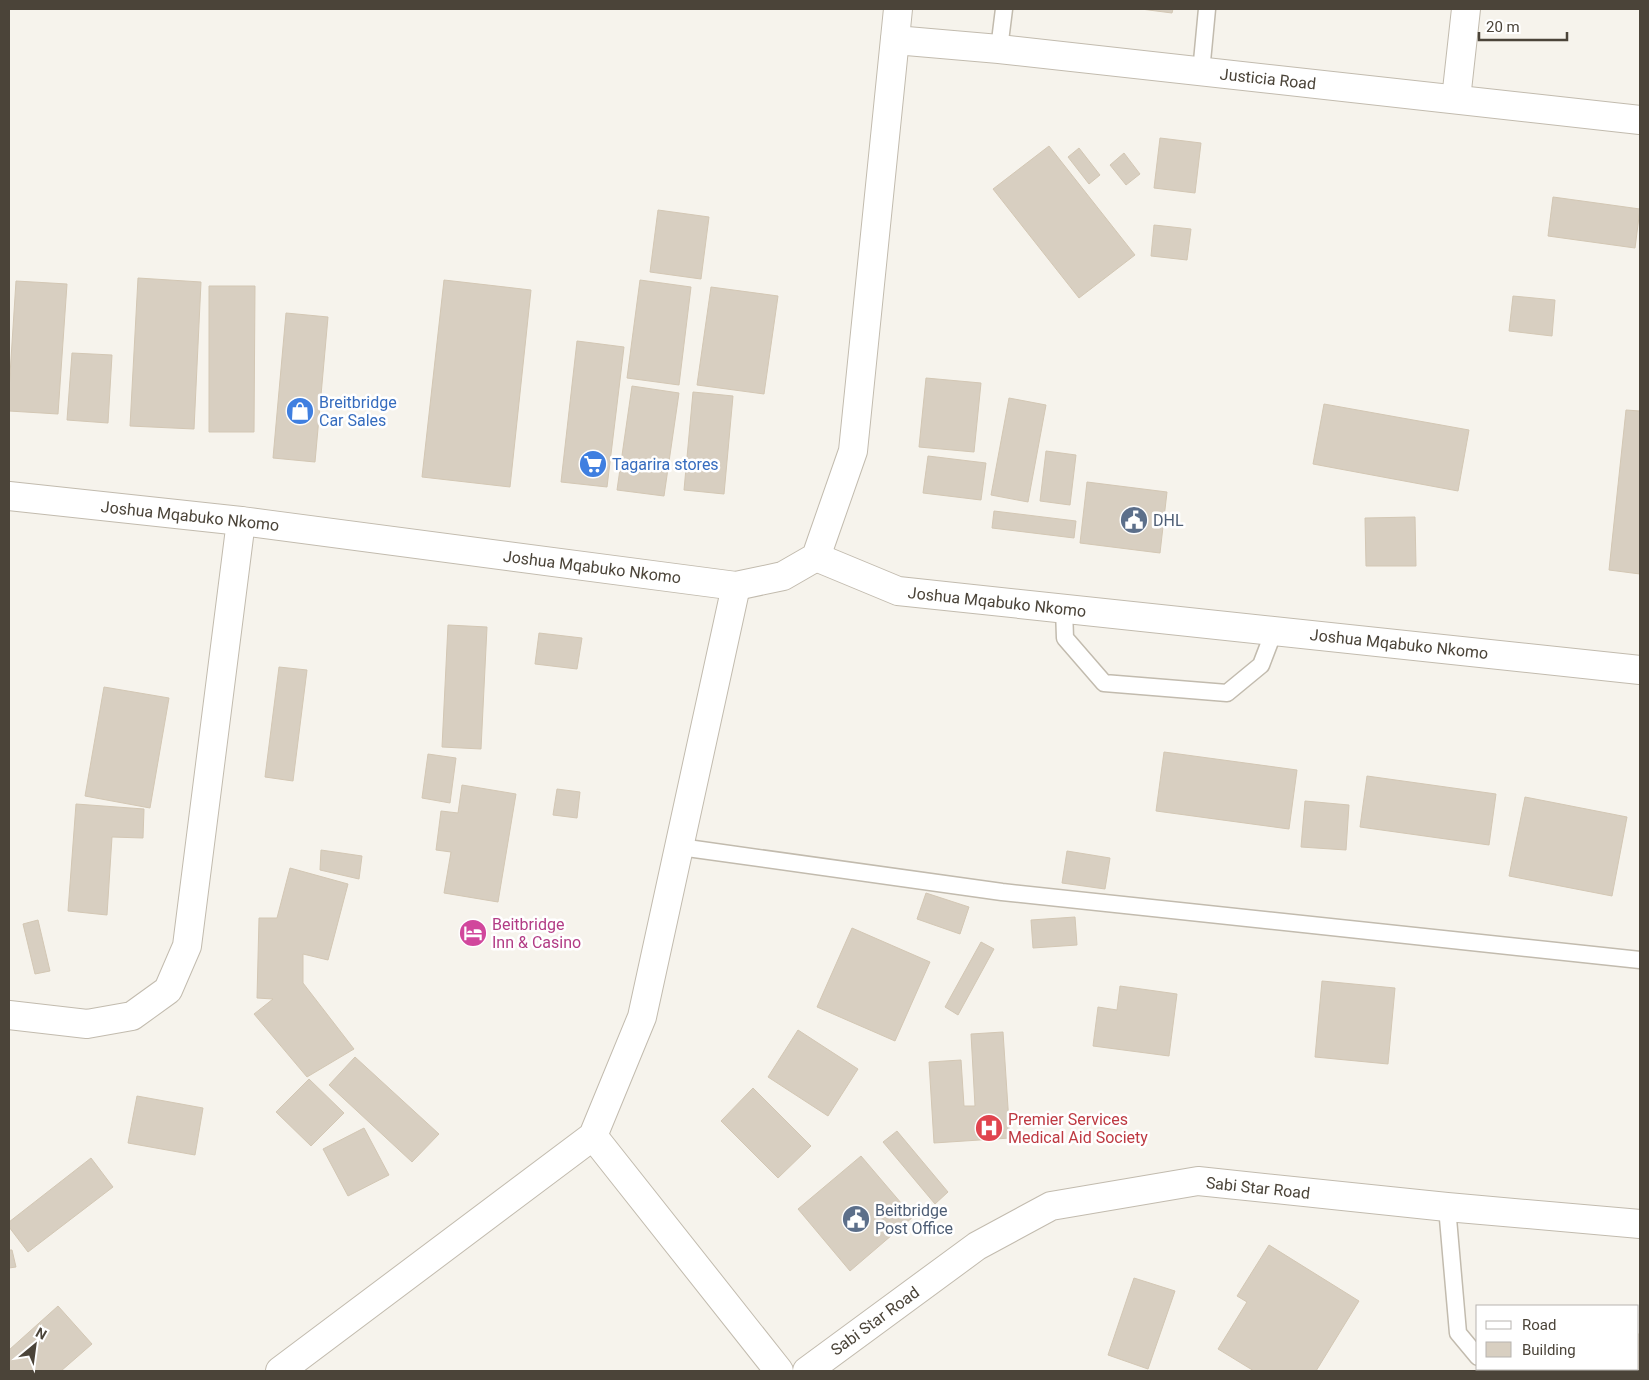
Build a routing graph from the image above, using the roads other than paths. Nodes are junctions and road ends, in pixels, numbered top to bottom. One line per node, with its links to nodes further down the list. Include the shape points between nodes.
1 (898, 9): 5 (street)
2 (1004, 9): 6 (lane)
3 (1206, 9): 7 (lane)
4 (1466, 9): 8 (street)
5 (895, 40): 6 (street, Justicia Road); 12 (street, via 853,451)
6 (999, 49): 7 (street, Justicia Road)
7 (1201, 72): 8 (street, Justicia Road)
8 (1456, 99): 9 (street, Justicia Road)
9 (1640, 120)
10 (9, 496): 11 (street, Joshua Mqabuko Nkomo)
11 (242, 521): 13 (street, Joshua Mqabuko Nkomo); 19 (street, via 187,946 168,990 132,1016 87,1024)
12 (816, 557): 13 (street, Joshua Mqabuko Nkomo, via 783,576); 14 (street, Joshua Mqabuko Nkomo, via 898,591)
13 (736, 586): 17 (street)
14 (1064, 609): 15 (street, Joshua Mqabuko Nkomo); 15 (lane, via 1065,638 1104,683 1227,693 1261,665)
15 (1274, 631): 16 (street, Joshua Mqabuko Nkomo)
16 (1640, 670)
17 (680, 847): 18 (lane, via 1002,892); 20 (street, via 642,1017)
18 (1640, 960)
19 (9, 1015)
20 (593, 1136): 24 (street); 25 (street)
21 (1447, 1207): 22 (street, Sabi Star Road); 23 (lane, via 1458,1333); 26 (street, Sabi Star Road, via 1198,1181 1051,1206 977,1246)
22 (1640, 1224)
23 (1476, 1355)
24 (280, 1371)
25 (779, 1371)
26 (807, 1371)

